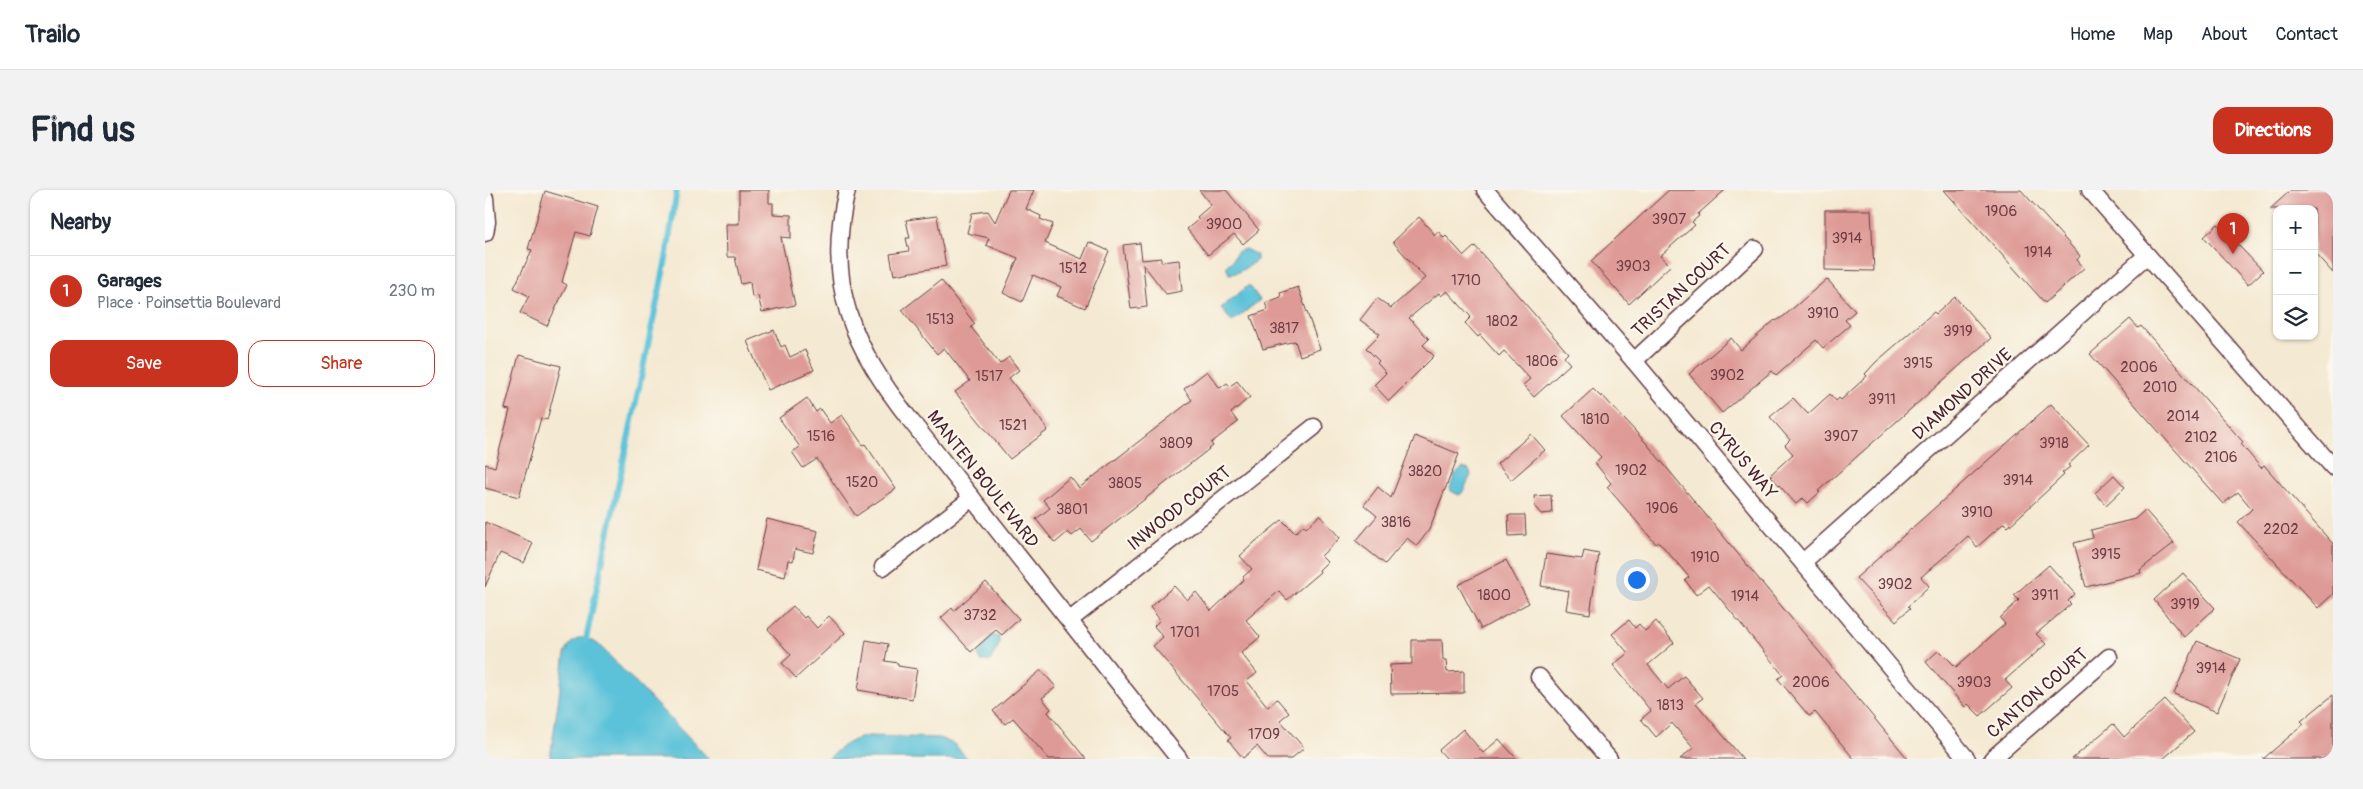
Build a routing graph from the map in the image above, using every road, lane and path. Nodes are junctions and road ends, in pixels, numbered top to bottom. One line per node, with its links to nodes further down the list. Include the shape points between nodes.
1 (847, 190): 11 (street, MANTEN BOULEVARD, via 839,261 844,300 858,341 889,394)
2 (1485, 190): 8 (street, CYRUS WAY)
3 (2090, 190): 7 (street)
4 (485, 198): 5 (street)
5 (485, 233)
6 (1755, 249): 8 (street, TRISTAN COURT)
7 (2147, 255): 10 (street); 12 (street, DIAMOND DRIVE)
8 (1634, 361): 12 (street, CYRUS WAY)
9 (1314, 427): 14 (street, INWOOD COURT)
10 (2333, 467)
11 (972, 498): 13 (street); 14 (street, MANTEN BOULEVARD)
12 (1803, 562): 19 (street, CYRUS WAY)
13 (883, 567)
14 (1069, 620): 17 (street, MANTEN BOULEVARD)
15 (2109, 657): 20 (street, CANTON COURT)
16 (1539, 677): 18 (street)
17 (1179, 759)
18 (1609, 759)
19 (1967, 759)
20 (1992, 759)

